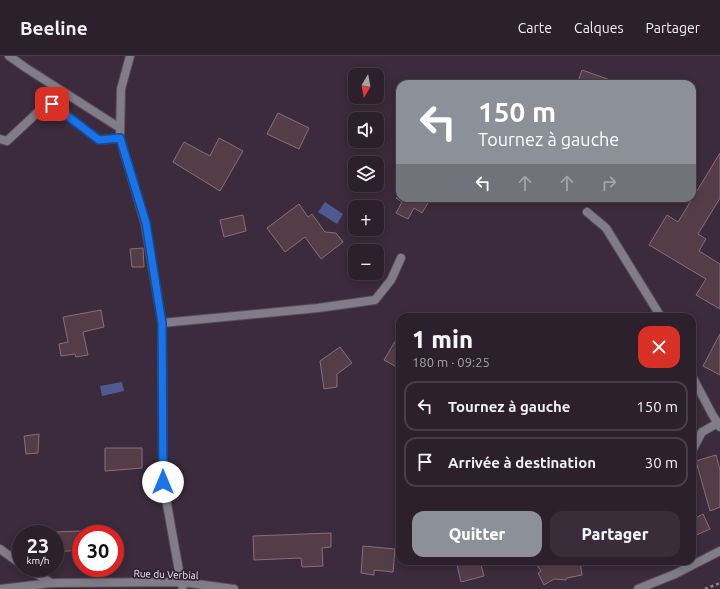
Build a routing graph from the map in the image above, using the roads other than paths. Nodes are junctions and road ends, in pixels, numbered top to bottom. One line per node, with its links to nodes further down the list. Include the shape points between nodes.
1 (9, 56): 3 (street)
2 (130, 56): 3 (street, via 122,88)
3 (120, 128): 4 (street)
4 (120, 138): 5 (street, via 99,140 52,104 39,111 6,141); 9 (street, via 146,223)
5 (0, 139)
6 (587, 212): 8 (street, via 606,228)
7 (401, 258): 9 (street, via 391,280 375,300)
8 (659, 313)
9 (162, 323): 20 (street, via 163,482)
10 (696, 383): 11 (street)
11 (719, 425): 12 (street)
12 (696, 437)
13 (0, 549): 15 (street)
14 (720, 551): 16 (street)
15 (12, 558)
16 (696, 563)
17 (693, 565): 23 (street)
18 (42, 577): 19 (street)
19 (51, 583): 20 (street, Rue du Verbial); 21 (street, Rue du Verbial)
20 (182, 586): 22 (street, Rue du Verbial)
21 (1, 589)
22 (234, 589)
23 (638, 589)

